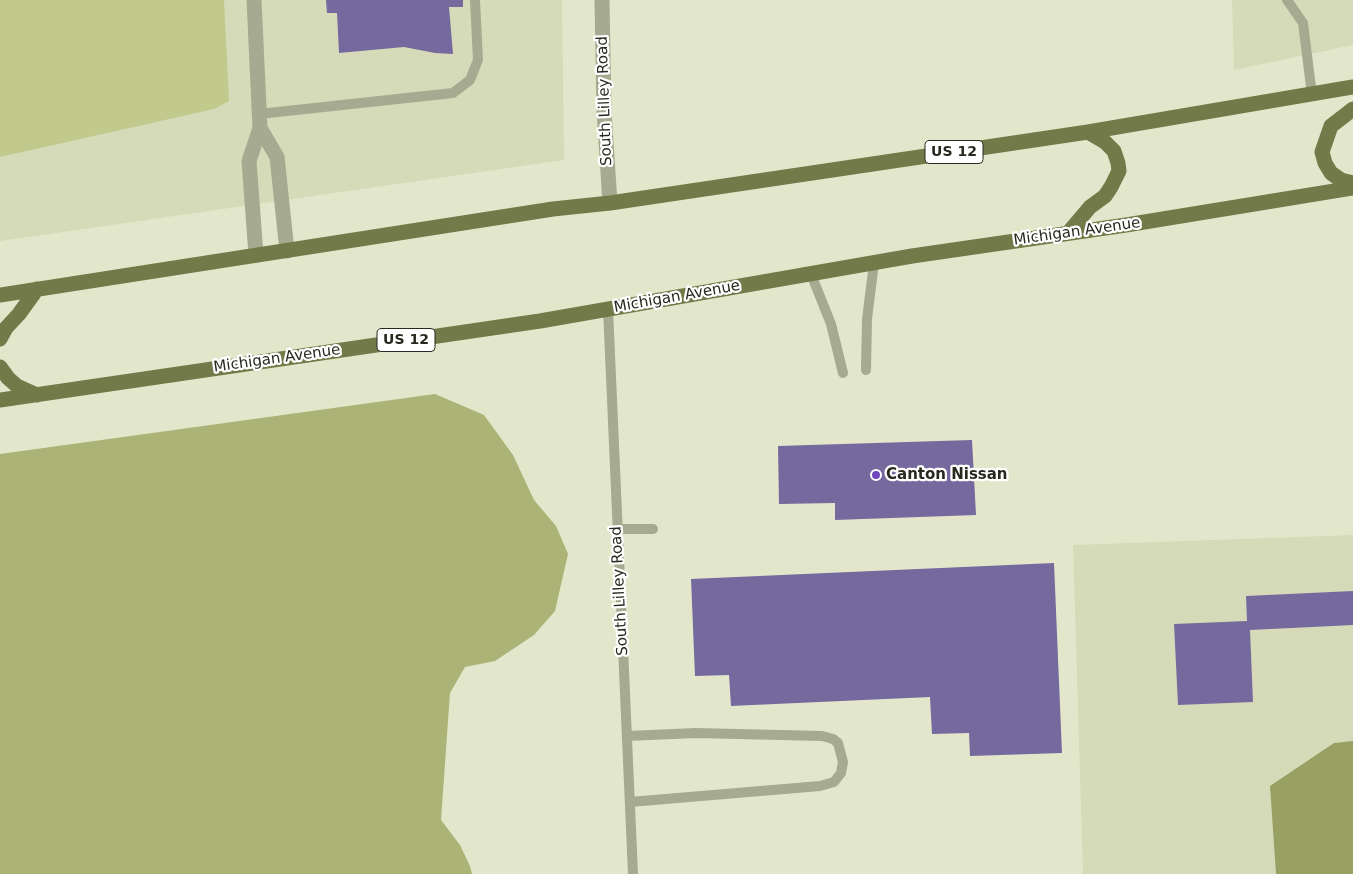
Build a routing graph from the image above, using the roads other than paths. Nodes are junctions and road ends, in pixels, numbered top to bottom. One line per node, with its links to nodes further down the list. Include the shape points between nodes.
1 (254, 0): 8 (street)
2 (475, 0): 8 (lane, via 478,60 470,80 453,93)
3 (602, 0): 12 (street, South Lilley Road)
4 (1288, 0): 6 (lane, via 1303,23)
5 (1353, 87): 6 (main road, US 12)
6 (1312, 95): 9 (main road, US 12)
7 (1353, 109): 10 (main road, via 1331,126 1322,152 1331,173)
8 (259, 121): 14 (street, via 277,156); 15 (street, via 249,161)
9 (1088, 132): 12 (main road, US 12); 13 (main road, via 1114,151 1118,171 1104,196)
10 (1353, 183)
11 (1353, 188): 13 (main road, Michigan Avenue / US 12)
12 (610, 202): 14 (main road, US 12)
13 (1068, 233): 16 (main road, Michigan Avenue / US 12)
14 (287, 251): 15 (main road, US 12)
15 (256, 255): 18 (main road, US 12)
16 (874, 263): 17 (main road, Michigan Avenue / US 12); 23 (lane, via 867,319)
17 (811, 274): 20 (main road, Michigan Avenue / US 12); 24 (lane, via 831,324)
18 (37, 289): 19 (main road, US 12); 21 (main road)
19 (0, 295)
20 (608, 309): 25 (main road, Michigan Avenue / US 12); 27 (lane, South Lilley Road)
21 (0, 338)
22 (0, 367): 25 (main road, via 18,386)
23 (866, 370)
24 (843, 373)
25 (37, 395): 26 (main road, Michigan Avenue / US 12)
26 (0, 400)
27 (618, 529): 28 (lane); 29 (lane, South Lilley Road)
28 (653, 529)
29 (627, 736): 30 (lane, South Lilley Road); 30 (lane, via 696,733 822,736 838,743 843,762 834,782 820,786)
30 (630, 802): 31 (lane, South Lilley Road)
31 (633, 874)

